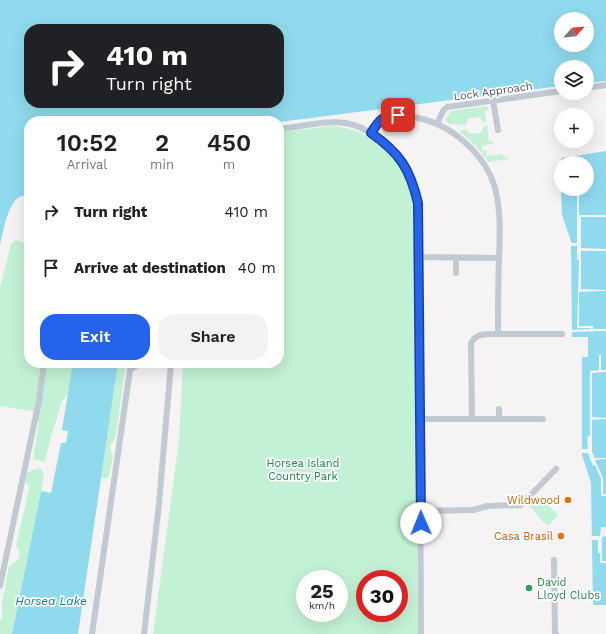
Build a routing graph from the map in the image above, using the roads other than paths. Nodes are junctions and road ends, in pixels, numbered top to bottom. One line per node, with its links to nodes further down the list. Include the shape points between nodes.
1 (606, 85): 2 (street)
2 (594, 87)
3 (554, 92): 4 (street, Lock Approach)
4 (493, 101): 5 (street, Lock Approach, via 447,107); 7 (street)
5 (437, 124): 8 (street, via 398,115 383,117); 11 (street, via 455,134 473,151 492,180 499,212)
6 (284, 128): 8 (street, via 347,123)
7 (498, 130)
8 (371, 133): 9 (street, via 390,146 404,162 413,181 418,203)
9 (419, 257): 10 (street); 19 (street)
10 (456, 257): 11 (street); 12 (street)
11 (499, 258): 13 (street)
12 (456, 273)
13 (498, 334): 14 (street); 20 (street, via 481,334 471,343)
14 (562, 334)
15 (43, 368): 26 (street, via 39,401)
16 (131, 368): 27 (street)
17 (171, 368): 28 (street, via 160,504)
18 (499, 409): 21 (street)
19 (420, 419): 20 (street); 24 (street)
20 (472, 419): 21 (street)
21 (499, 419): 22 (street)
22 (543, 419)
23 (556, 469): 24 (street, via 521,505 488,506 473,510)
24 (420, 511): 29 (street)
25 (554, 560): 30 (street)
26 (0, 586)
27 (92, 634)
28 (144, 634)
29 (421, 634)
30 (556, 634)

